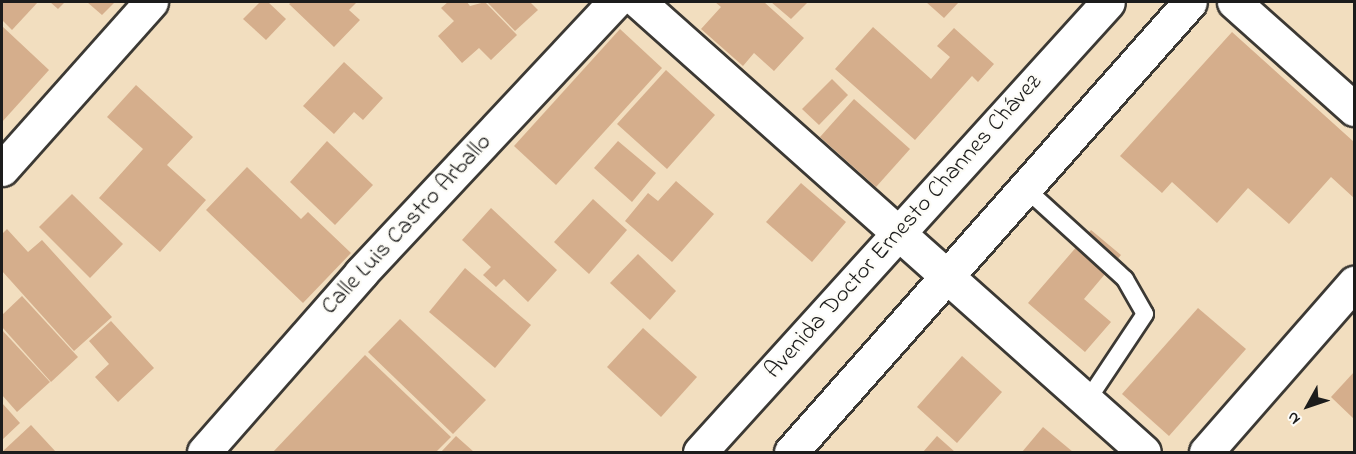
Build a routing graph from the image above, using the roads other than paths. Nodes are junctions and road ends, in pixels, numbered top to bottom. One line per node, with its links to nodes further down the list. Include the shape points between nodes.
1 (151, 2): 8 (street)
2 (615, 2): 14 (street, Calle Luis Castro Arballo, via 361,273)
3 (639, 2): 10 (street)
4 (1108, 2): 10 (street, Avenida Doctor Ernesto Channes Chávez)
5 (1190, 2): 9 (street)
6 (1234, 2): 7 (street)
7 (1354, 109)
8 (2, 169)
9 (1025, 188): 11 (street); 13 (lane, via 1125,279 1145,314)
10 (897, 233): 11 (street); 15 (street, Avenida Doctor Ernesto Channes Chávez)
11 (948, 277): 13 (street); 16 (street)
12 (1354, 283): 18 (street)
13 (1087, 401): 17 (street)
14 (204, 453)
15 (700, 453)
16 (791, 453)
17 (1144, 453)
18 (1206, 453)

